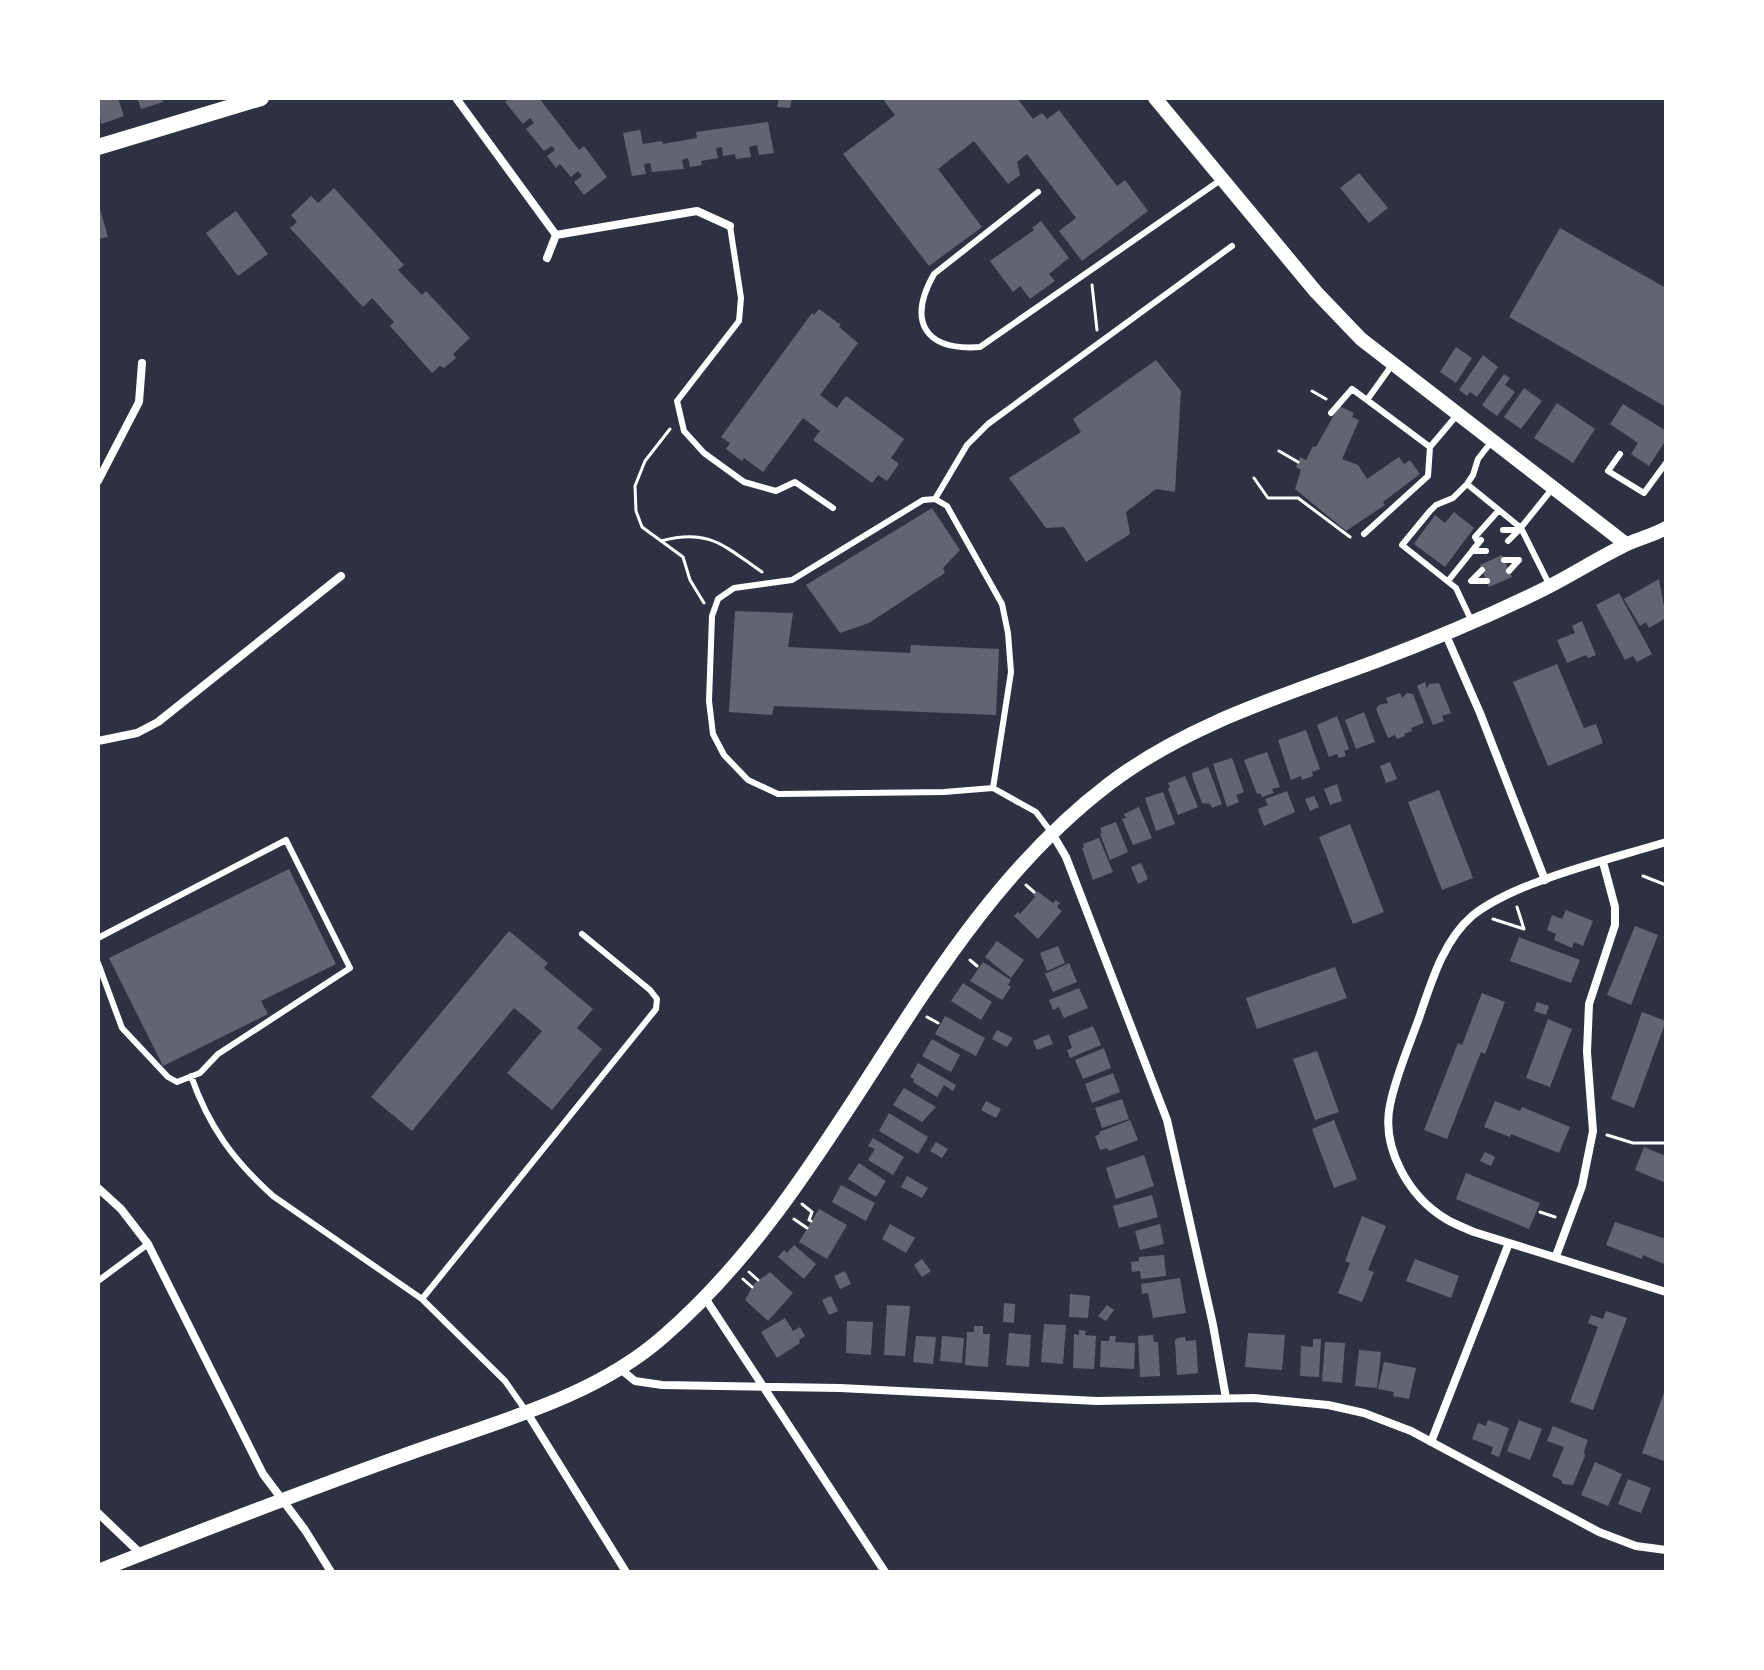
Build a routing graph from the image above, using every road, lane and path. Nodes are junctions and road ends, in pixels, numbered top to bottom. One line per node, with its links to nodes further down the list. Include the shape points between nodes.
1 (261, 98): 4 (main road)
2 (456, 98): 8 (street)
3 (1155, 98): 5 (street)
4 (98, 147)
5 (1222, 179): 11 (lane); 14 (street, via 1339,318)
6 (1038, 192): 11 (lane, via 934,274 920,311 928,332 941,345 980,347)
7 (730, 226): 8 (street, via 697,211); 20 (lane, via 741,298 739,321 677,401)
8 (556, 235): 10 (street)
9 (1232, 246): 12 (lane)
10 (547, 258)
11 (1090, 270): 12 (path)
12 (1099, 343): 31 (lane, via 988,424 967,445)
13 (142, 363): 28 (street, via 139,402)
14 (1392, 365): 16 (lane); 19 (street)
15 (1312, 391): 17 (path)
16 (1367, 400): 18 (lane, via 1352,389); 22 (lane)
17 (1330, 402)
18 (1331, 413)
19 (1457, 414): 21 (street); 22 (lane)
20 (681, 417): 32 (lane, via 684,431 704,453 744,482 776,491 795,482); 38 (path, via 645,461 635,486 642,527)
21 (1492, 441): 29 (lane); 30 (street)
22 (1430, 447): 37 (lane, via 1428,476)
23 (1279, 451): 25 (path)
24 (1620, 454): 26 (lane, via 1608,471 1644,493)
25 (1298, 462)
26 (1666, 463)
27 (1254, 478): 37 (path, via 1268,498 1298,498 1355,540)
28 (98, 481)
29 (1467, 484): 33 (lane); 49 (lane, via 1436,505 1402,545)
30 (1554, 486): 34 (lane); 40 (street)
31 (935, 499): 52 (lane, via 923,500 792,580); 59 (lane, via 947,506 1002,604 1011,672)
32 (833, 508)
33 (1499, 510): 34 (lane); 41 (lane, via 1475,537 1480,541)
34 (1520, 529): 35 (lane); 39 (lane); 43 (lane)
35 (1503, 530)
36 (1665, 530): 40 (street)
37 (1364, 534)
38 (661, 541): 52 (path, via 698,535 723,543); 55 (path, via 683,557)
39 (1508, 541)
40 (1626, 544): 53 (street)
41 (1472, 551): 42 (lane); 49 (lane)
42 (1486, 551)
43 (1534, 553): 45 (lane); 53 (lane)
44 (1504, 560): 45 (lane)
45 (1519, 560): 47 (lane)
46 (1482, 570): 50 (lane)
47 (1509, 571)
48 (341, 576): 58 (street, via 158,722 137,733)
49 (1448, 581): 54 (lane)
50 (1471, 581): 51 (lane); 54 (lane)
51 (1487, 581)
52 (778, 582): 55 (lane, via 734,588 718,599)
53 (1550, 586): 56 (street)
54 (1456, 588): 56 (lane)
55 (712, 616): 59 (lane, via 713,734 748,780 778,794)
56 (1472, 622): 57 (street)
57 (1446, 635): 60 (street, via 1197,729 1107,786); 64 (street)
58 (98, 741)
59 (993, 788): 60 (lane, via 1036,812)
60 (1053, 835): 96 (street, via 976,920 813,1165); 100 (street, via 1167,1120)
61 (1666, 842): 62 (street)
62 (1603, 862): 64 (street); 78 (street, via 1615,925 1589,1004)
63 (1643, 876): 66 (path)
64 (1545, 880): 87 (street, via 1472,916 1454,936 1389,1106 1388,1127 1398,1166 1423,1199 1444,1218)
65 (1026, 885): 67 (path)
66 (1666, 885)
67 (1034, 892)
68 (1517, 907): 69 (path, via 1524,929)
69 (1493, 919)
70 (582, 934): 97 (lane, via 650,990 656,1009)
71 (98, 938): 77 (lane, via 286,840 350,968)
72 (967, 958): 74 (path)
73 (98, 963): 77 (lane, via 122,1028 168,1077 177,1082)
74 (977, 966)
75 (927, 1017): 76 (path)
76 (938, 1023)
77 (191, 1076): 97 (lane, via 209,1121 252,1178)
78 (1593, 1131): 79 (path, via 1633,1143); 89 (street, via 1582,1186)
79 (1666, 1143)
80 (98, 1188): 88 (street)
81 (802, 1204): 85 (path, via 812,1212)
82 (1540, 1212): 84 (path)
83 (791, 1217): 86 (path)
84 (1557, 1218)
85 (811, 1221)
86 (807, 1228)
87 (1509, 1243): 89 (street); 102 (street)
88 (148, 1244): 93 (lane); 103 (street)
89 (1556, 1256): 95 (street)
90 (747, 1271): 92 (path)
91 (741, 1278): 94 (path)
92 (758, 1280)
93 (98, 1281)
94 (752, 1287)
95 (1666, 1292)
96 (705, 1298): 98 (street, via 660,1340); 99 (street)
97 (422, 1299): 101 (lane, via 505,1381)
98 (619, 1368): 99 (street, via 647,1383); 101 (street)
99 (763, 1386): 100 (street, via 1097,1401); 110 (street)
100 (1226, 1398): 102 (street, via 1352,1410)
101 (526, 1411): 103 (street); 109 (street)
102 (1431, 1442): 105 (street, via 1599,1532)
103 (281, 1500): 106 (street); 108 (street)
104 (98, 1513): 106 (street)
105 (1666, 1550)
106 (141, 1554): 107 (street)
107 (98, 1571)
108 (331, 1572)
109 (626, 1572)
110 (885, 1572)

